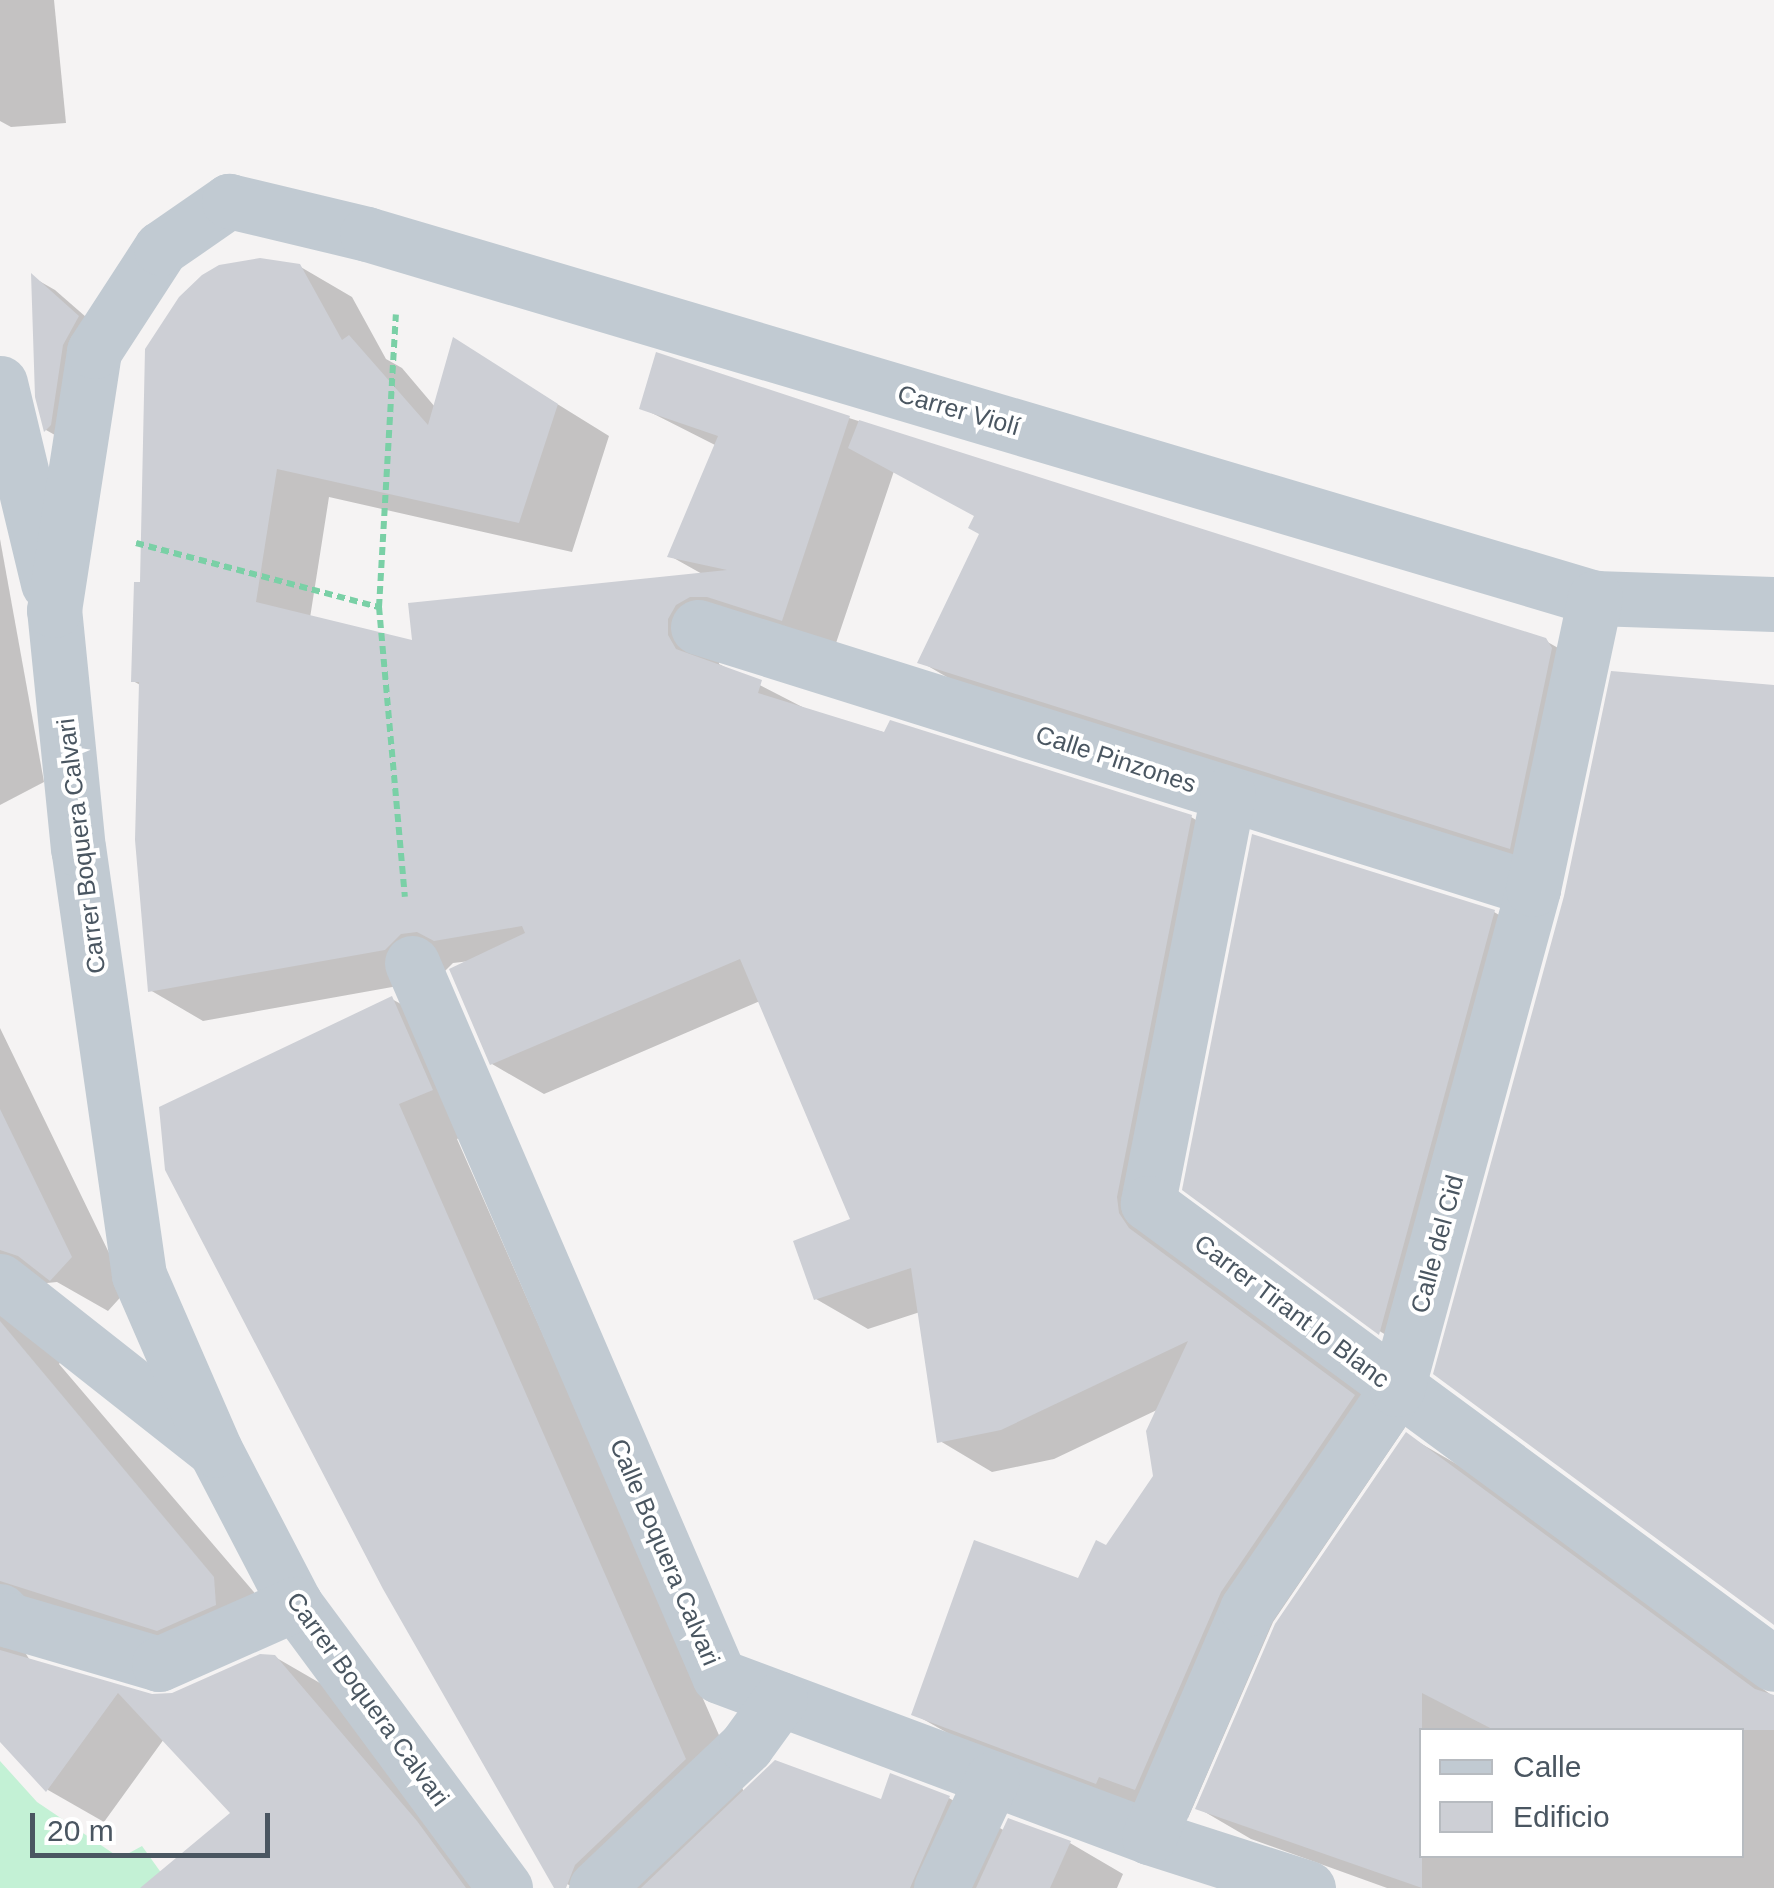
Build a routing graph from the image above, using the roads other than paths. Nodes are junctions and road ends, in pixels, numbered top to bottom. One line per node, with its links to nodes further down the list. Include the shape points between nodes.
1 (162, 248): 3 (street, Carrer Violí, via 229,202 400,245); 5 (street, Carrer Boquera Calvari, via 94,350)
2 (0, 382): 5 (street)
3 (1595, 598): 4 (street, Carrer Violí); 8 (street, Calle del Cid)
4 (1774, 604)
5 (54, 610): 12 (street, Carrer Boquera Calvari, via 78,849 139,1275)
6 (698, 627): 7 (street, Calle Pinzones)
7 (1228, 794): 8 (street, Calle Pinzones); 11 (street, Carrer Tirant lo Blanc, via 1148,1204)
8 (1534, 889): 11 (street, Calle del Cid)
9 (412, 964): 16 (street, Calle Boquera Calvari, via 719,1676)
10 (0, 1281): 12 (street, Carrer Boquera Calvari)
11 (1397, 1389): 15 (street, Carrer Tirant lo Blanc); 18 (street, Calle del Cid, via 1247,1609)
12 (215, 1450): 13 (street, Carrer Boquera Calvari)
13 (295, 1604): 14 (street, via 159,1664 9,1620); 19 (street, Carrer Boquera Calvari)
14 (0, 1611)
15 (1774, 1664)
16 (780, 1699): 17 (street, Calle Boquera Calvari); 20 (street, via 746,1746)
17 (992, 1779): 18 (street, Calle Boquera Calvari); 21 (street)
18 (1149, 1838): 22 (street, Calle Boquera Calvari)
19 (506, 1888)
20 (596, 1888)
21 (941, 1888)
22 (1308, 1888)

